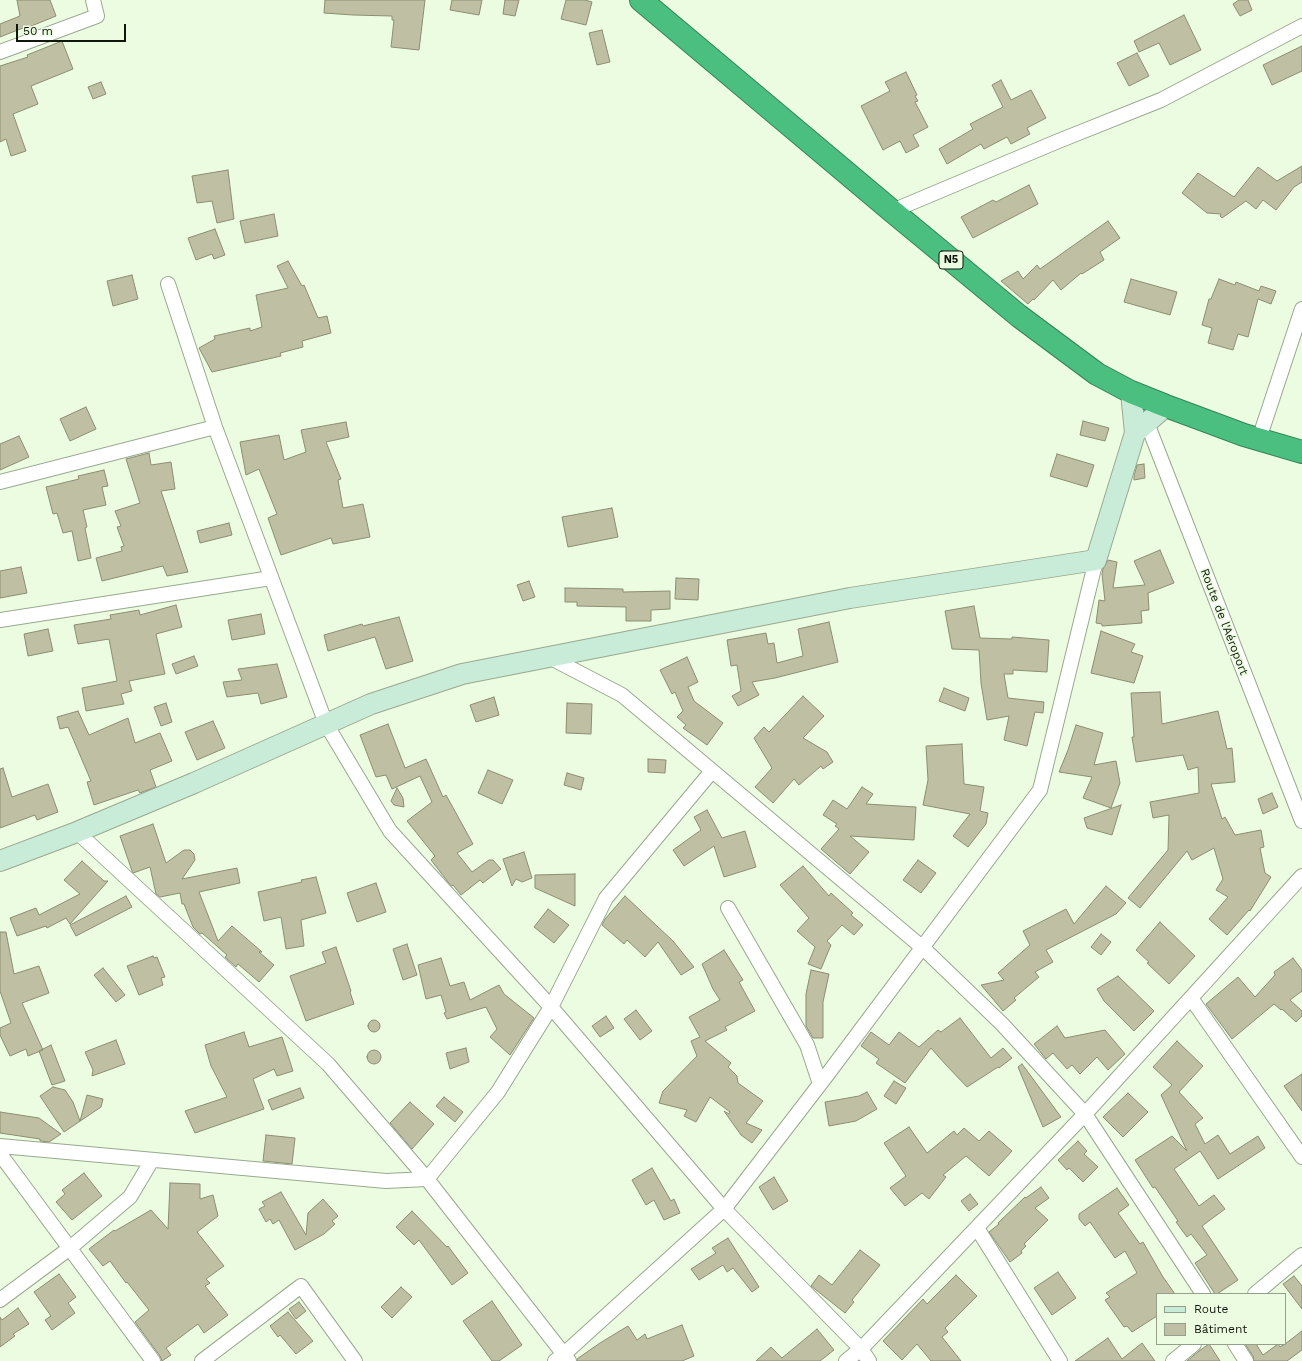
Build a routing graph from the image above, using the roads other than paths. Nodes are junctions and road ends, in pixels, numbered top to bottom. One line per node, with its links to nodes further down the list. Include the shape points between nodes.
1 (93, 0): 4 (street, via 97,16)
2 (641, 0): 5 (highway, N5)
3 (1302, 26): 5 (street, via 1160,100)
4 (0, 52)
5 (892, 211): 8 (highway, N5, via 1019,316 1097,374)
6 (168, 284): 10 (street)
7 (1302, 309): 12 (street)
8 (1131, 392): 9 (highway, N5); 11 (street)
9 (1166, 406): 11 (street); 12 (highway, N5)
10 (215, 428): 14 (street); 16 (street)
11 (1141, 428): 15 (street); 21 (street, Route de l'Aéroport)
12 (1259, 439): 13 (highway, N5)
13 (1302, 452)
14 (0, 482)
15 (1096, 560): 18 (street, via 850,598); 26 (street, via 1040,790)
16 (271, 578): 17 (street); 19 (street)
17 (0, 620)
18 (549, 657): 19 (street, via 462,674 371,704); 20 (street, via 622,695)
19 (326, 724): 22 (street); 28 (street, via 390,831)
20 (712, 771): 26 (street); 28 (street, via 606,898)
21 (1302, 821)
22 (77, 832): 23 (street); 35 (street, via 328,1064)
23 (0, 861)
24 (1302, 876): 27 (street)
25 (728, 908): 29 (street, via 807,1045)
26 (922, 948): 29 (street); 30 (street, via 1002,1024)
27 (1191, 998): 30 (street); 33 (street)
28 (551, 1007): 35 (street, via 498,1092); 36 (street)
29 (820, 1084): 36 (street)
30 (1085, 1114): 37 (street); 40 (street)
31 (0, 1146): 34 (street)
32 (0, 1154): 38 (street)
33 (1302, 1157)
34 (152, 1160): 35 (street, via 386,1181); 38 (street, via 130,1197)
35 (427, 1179): 46 (street)
36 (724, 1209): 45 (street); 46 (street)
37 (977, 1228): 45 (street); 52 (street)
38 (70, 1248): 42 (street); 47 (street)
39 (1302, 1255): 41 (street)
40 (1202, 1293)
41 (1256, 1293)
42 (0, 1300)
43 (1193, 1345): 53 (street)
44 (1236, 1345): 54 (street)
45 (861, 1349): 50 (street); 51 (street)
46 (563, 1359)
47 (153, 1361)
48 (202, 1361): 49 (street, via 301,1286)
49 (355, 1361)
50 (846, 1361)
51 (869, 1361)
52 (1060, 1361)
53 (1173, 1361)
54 (1246, 1361)

